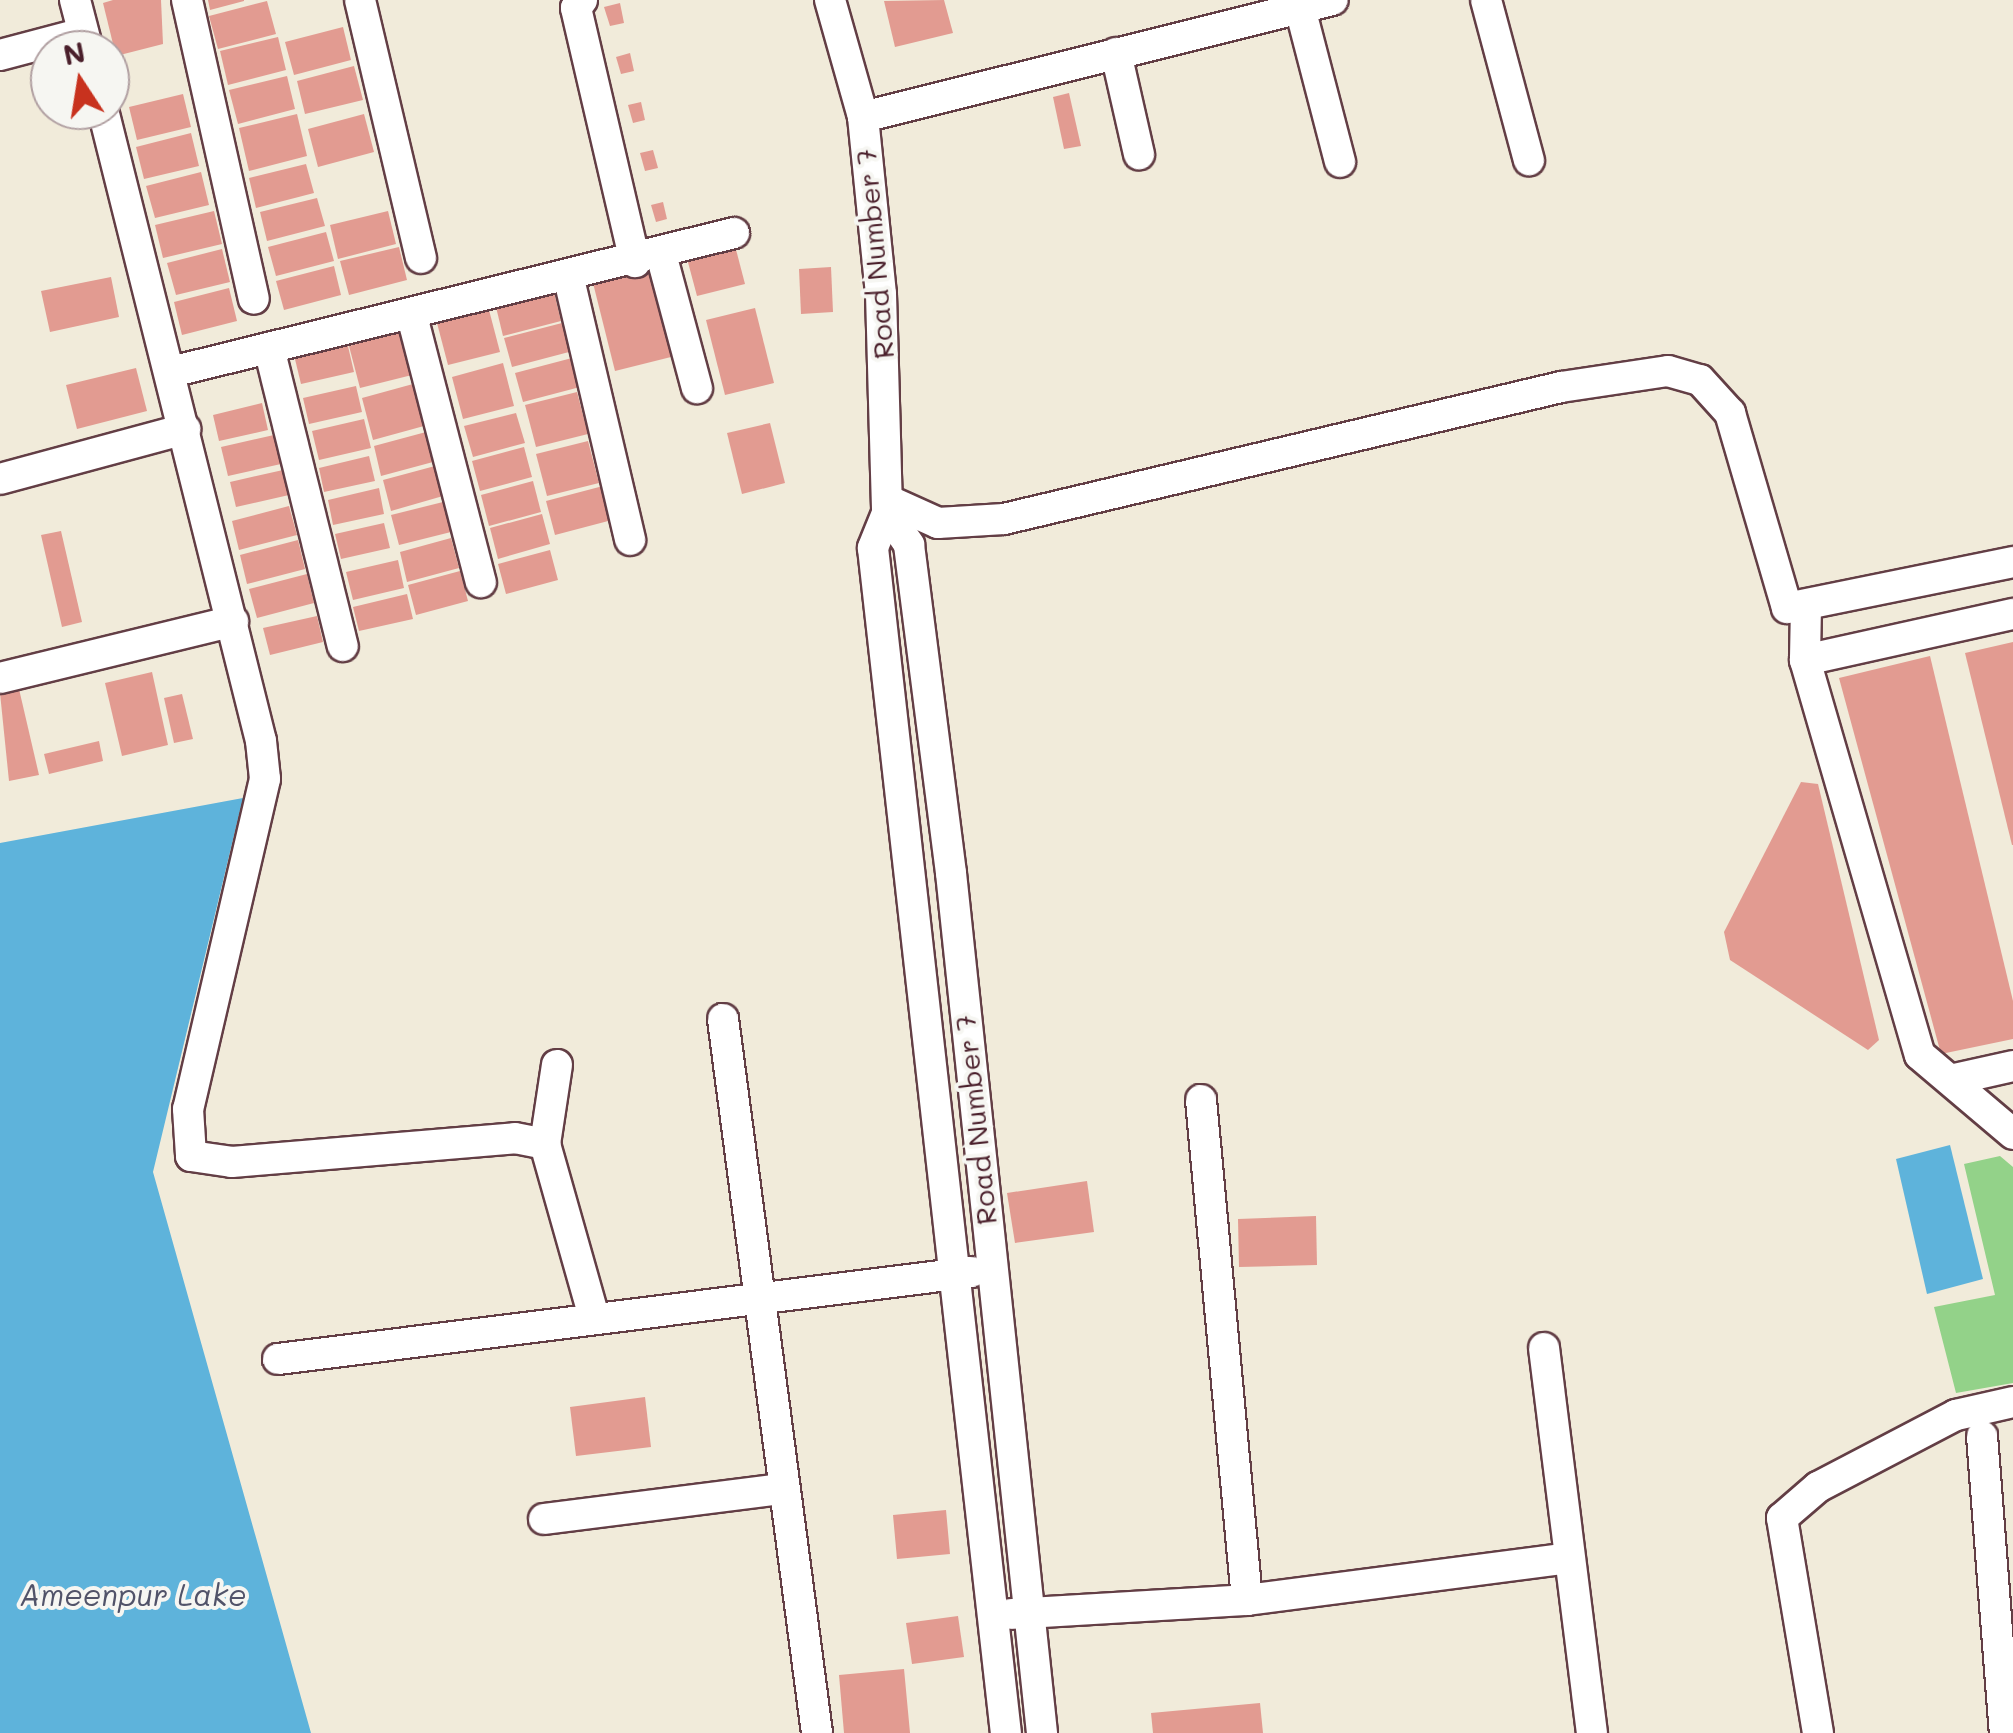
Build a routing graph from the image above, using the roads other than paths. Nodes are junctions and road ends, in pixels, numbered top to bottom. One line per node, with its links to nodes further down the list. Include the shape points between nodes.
1 (75, 0): 9 (street)
2 (187, 0): 22 (street)
3 (360, 0): 19 (street)
4 (582, 0): 20 (street, via 576,8)
5 (830, 0): 13 (street, Road Number 7)
6 (1332, 0): 8 (street)
7 (1486, 0): 16 (street)
8 (1300, 8): 11 (street); 17 (street)
9 (83, 30)
10 (30, 50): 12 (street)
11 (1116, 54): 13 (street); 15 (street)
12 (0, 55)
13 (862, 117): 29 (street, Road Number 7)
14 (108, 130): 25 (street)
15 (1139, 154)
16 (1528, 160)
17 (1340, 162)
18 (734, 233): 20 (street)
19 (420, 258)
20 (648, 258): 21 (street); 26 (street)
21 (569, 279): 23 (street); 30 (street)
22 (254, 299)
23 (412, 316): 24 (street); 32 (street)
24 (269, 348): 25 (street); 36 (street)
25 (170, 372): 27 (street)
26 (697, 388)
27 (185, 429): 28 (street); 35 (street)
28 (0, 479)
29 (887, 507): 33 (street, via 938,523 1004,519 1561,387 1668,371 1700,380 1730,413 1773,577 1787,608); 40 (street, Road Number 7, via 909,545); 41 (street, Road Number 7, via 873,548)
30 (630, 540)
31 (2013, 562): 33 (street)
32 (481, 582)
33 (1806, 606): 37 (street)
34 (2013, 614): 37 (street)
35 (233, 621): 38 (street); 47 (street, via 264,780 188,1109 191,1156 232,1162 515,1138)
36 (343, 646)
37 (1805, 660): 44 (street, via 1920,1055)
38 (0, 678)
39 (723, 1019): 50 (street)
40 (968, 1050): 41 (street); 48 (street, Road Number 7)
41 (930, 1056): 49 (street, Road Number 7)
42 (557, 1064): 47 (street)
43 (2013, 1066): 44 (street)
44 (1955, 1079): 46 (street)
45 (1202, 1100): 59 (street)
46 (2013, 1134)
47 (545, 1144): 51 (street)
48 (990, 1270): 49 (street); 60 (street, Road Number 7)
49 (954, 1274): 50 (street); 61 (street, Road Number 7)
50 (755, 1296): 51 (street); 56 (street)
51 (594, 1317): 53 (street)
52 (1544, 1348): 58 (street)
53 (278, 1359)
54 (2013, 1402): 66 (street, via 1956,1415 1818,1487 1782,1518)
55 (1982, 1436): 67 (street)
56 (781, 1489): 57 (street); 62 (street)
57 (544, 1519)
58 (1569, 1558): 59 (street); 65 (street)
59 (1247, 1600): 60 (street)
60 (1028, 1613): 61 (street); 64 (street, Road Number 7)
61 (993, 1616): 63 (street, Road Number 7)
62 (817, 1733)
63 (1006, 1733)
64 (1042, 1733)
65 (1592, 1733)
66 (1818, 1733)
67 (2005, 1733)

